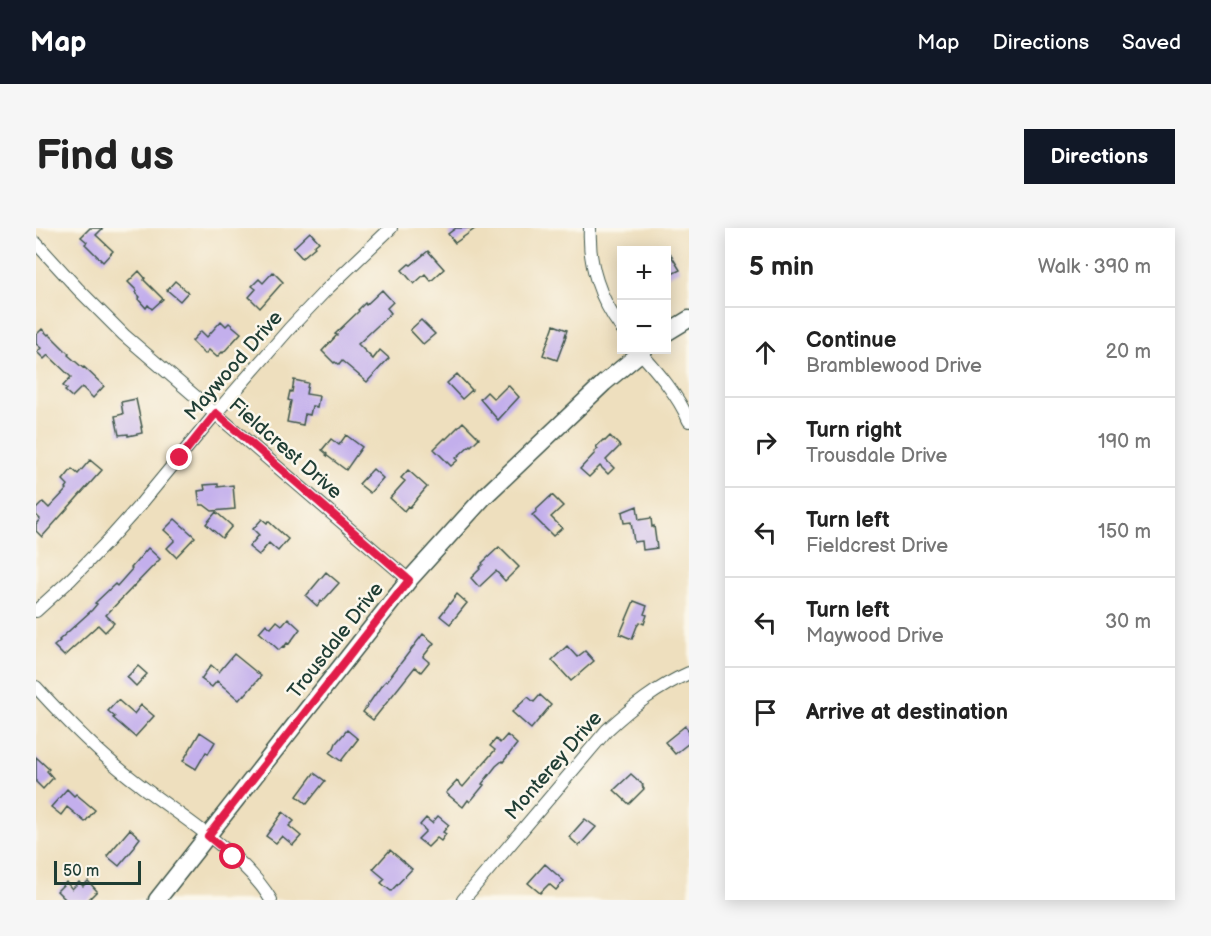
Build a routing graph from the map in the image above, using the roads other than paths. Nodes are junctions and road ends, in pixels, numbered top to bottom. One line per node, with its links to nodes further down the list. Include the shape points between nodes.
1 (392, 228): 9 (street, Maywood Drive, via 312,303)
2 (590, 228): 5 (street, via 598,284)
3 (36, 243): 9 (street, Fieldcrest Drive, via 124,335)
4 (689, 319): 6 (street)
5 (617, 321)
6 (671, 330)
7 (637, 354): 11 (street, Trousdale Drive, via 484,497)
8 (644, 354): 10 (street)
9 (216, 413): 11 (street, Fieldcrest Drive); 12 (street, Maywood Drive, via 106,543)
10 (689, 421)
11 (409, 580): 15 (street, Trousdale Drive)
12 (36, 611)
13 (689, 673): 18 (street, Monterey Drive, via 648,696 607,730)
14 (36, 687): 15 (street, via 114,765)
15 (208, 836): 16 (street, Trousdale Drive); 17 (street, via 245,868)
16 (157, 900)
17 (271, 900)
18 (463, 900)

